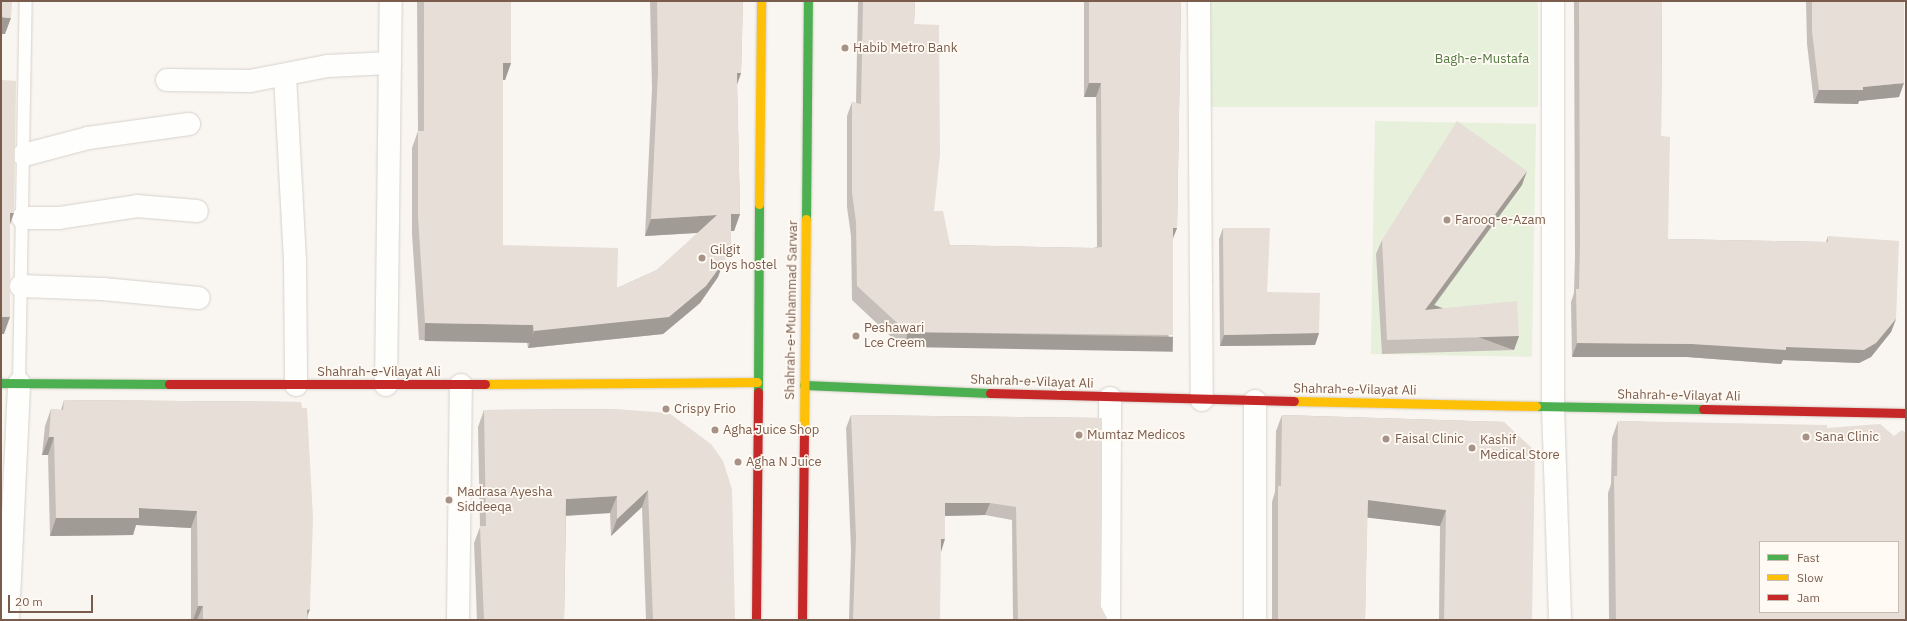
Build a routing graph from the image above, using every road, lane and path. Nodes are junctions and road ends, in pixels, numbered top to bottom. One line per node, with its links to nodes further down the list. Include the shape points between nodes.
1 (26, 1): 11 (lane)
2 (391, 1): 7 (street)
3 (761, 1): 16 (street)
4 (808, 1): 21 (street, Shahrah-e-Muhammad Sarwar)
5 (1199, 1): 23 (street)
6 (1553, 1): 25 (street)
7 (390, 63): 8 (street, via 328,66); 19 (street)
8 (285, 76): 9 (street, via 242,81); 18 (street, via 295,260)
9 (167, 80)
10 (189, 124): 11 (street, via 88,138)
11 (24, 155): 13 (lane)
12 (197, 212): 13 (street, via 137,206 59,218)
13 (23, 218): 14 (lane)
14 (21, 286): 15 (street, via 103,289); 17 (lane)
15 (199, 298)
16 (757, 382): 20 (street, Shahrah-e-Vilayat Ali); 29 (street)
17 (10, 383): 18 (street, Shahrah-e-Vilayat Ali); 27 (street)
18 (296, 385): 19 (street, Shahrah-e-Vilayat Ali)
19 (386, 385): 20 (street, Shahrah-e-Vilayat Ali)
20 (461, 385): 28 (street)
21 (804, 385): 22 (street, Shahrah-e-Vilayat Ali); 30 (street, Shahrah-e-Muhammad Sarwar)
22 (1110, 398): 23 (street, Shahrah-e-Vilayat Ali); 31 (street)
23 (1202, 400): 24 (street, Shahrah-e-Vilayat Ali)
24 (1256, 401): 25 (street, Shahrah-e-Vilayat Ali); 32 (street)
25 (1553, 407): 26 (street, Shahrah-e-Vilayat Ali); 33 (street)
26 (1906, 413)
27 (8, 620)
28 (458, 620)
29 (756, 620)
30 (802, 620)
31 (1109, 620)
32 (1255, 620)
33 (1560, 620)

